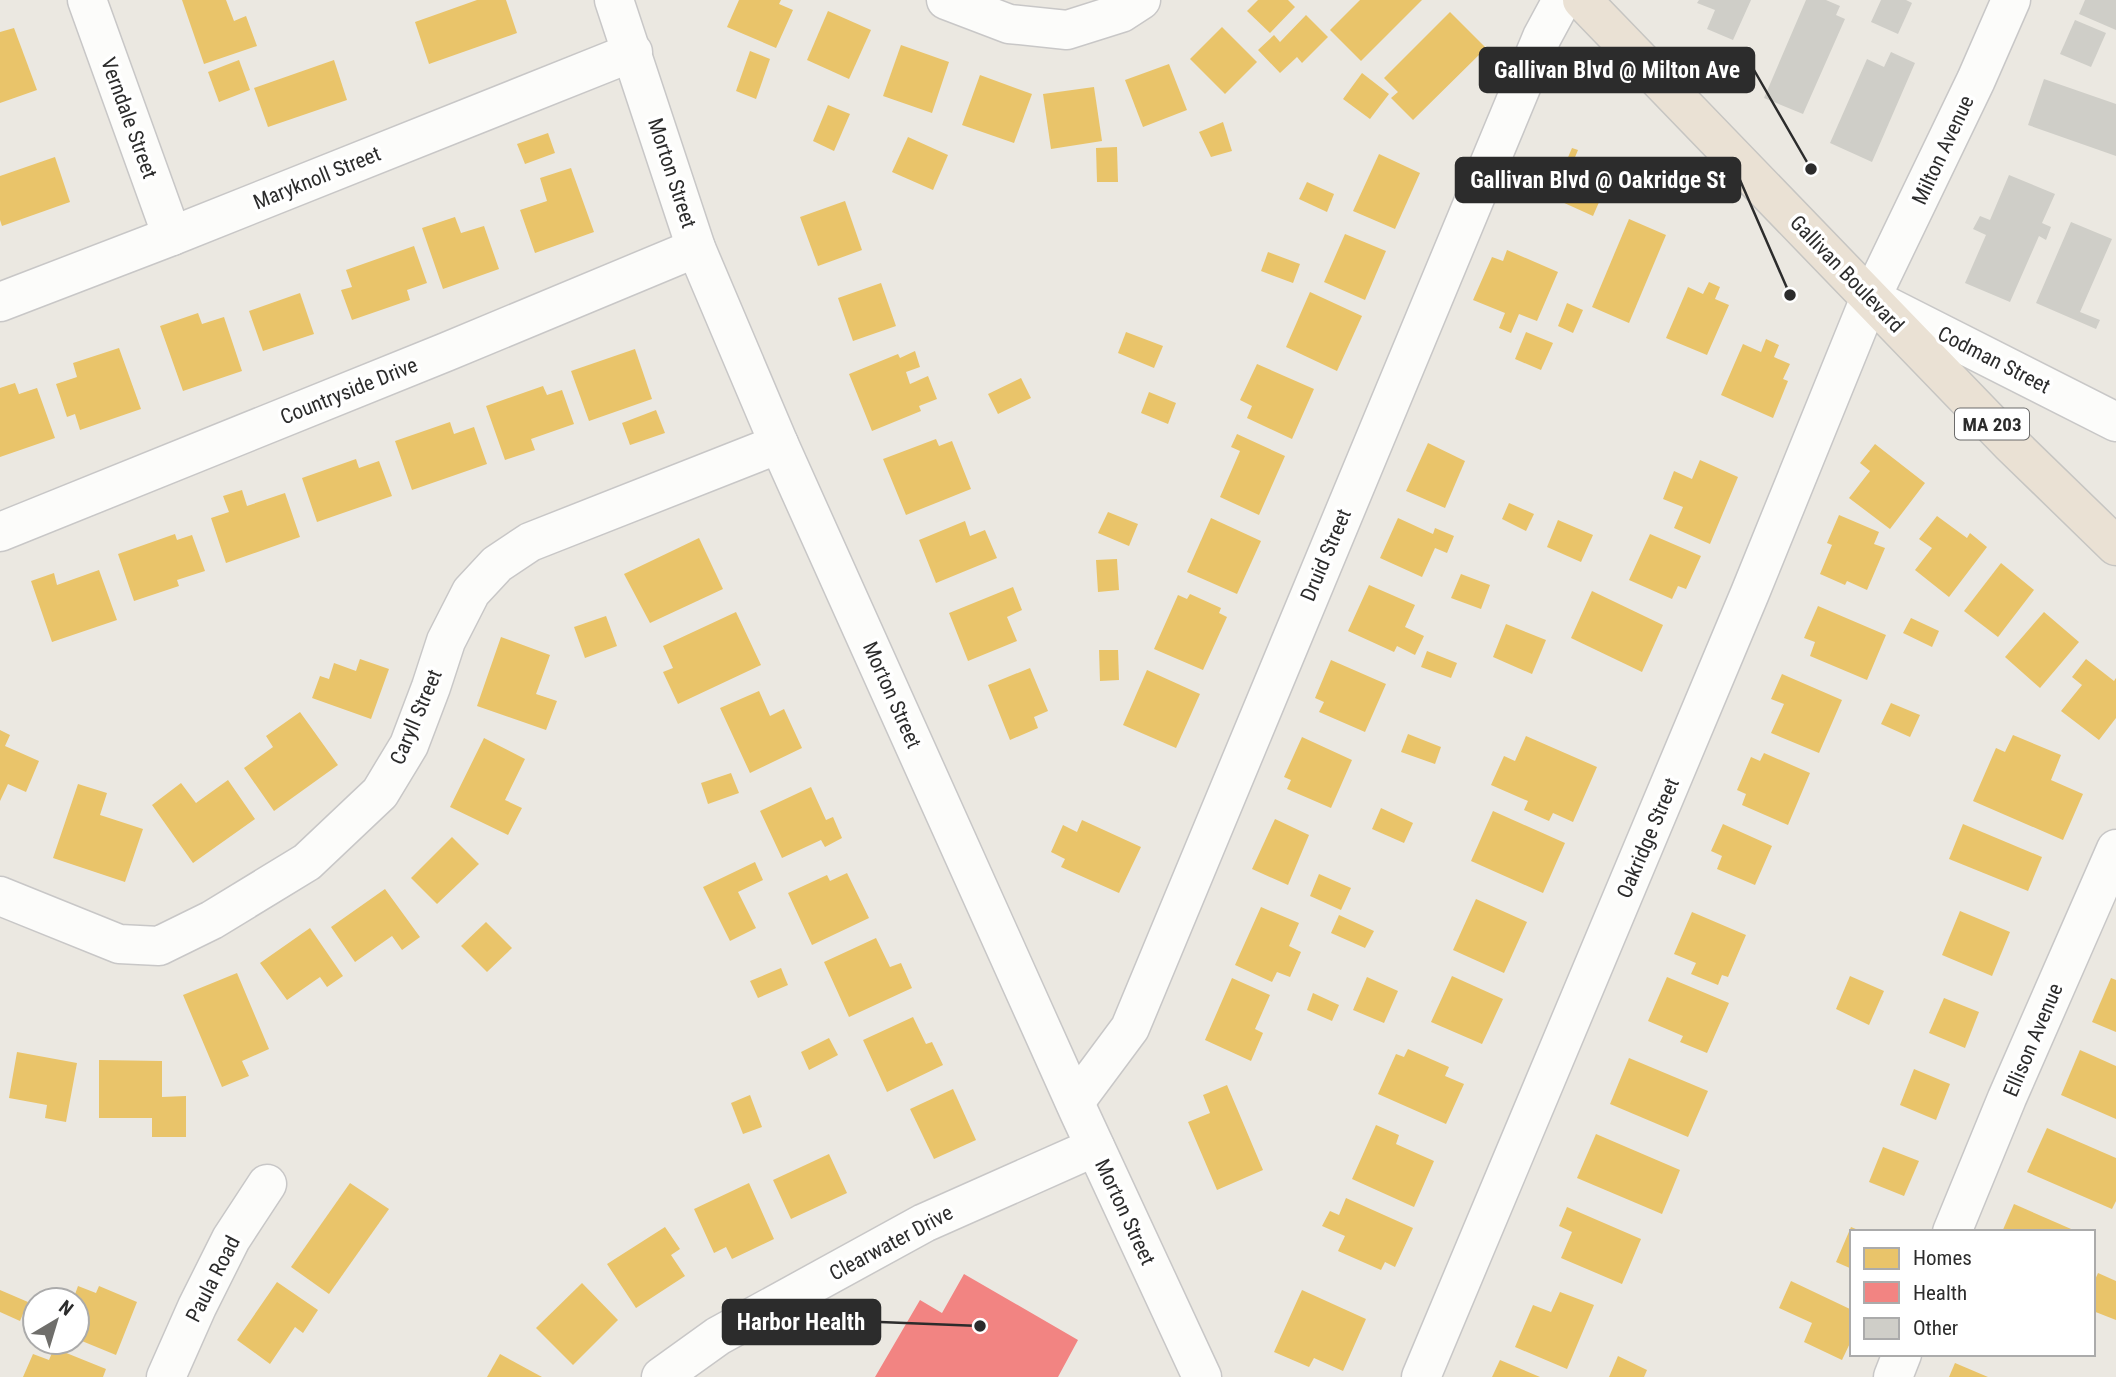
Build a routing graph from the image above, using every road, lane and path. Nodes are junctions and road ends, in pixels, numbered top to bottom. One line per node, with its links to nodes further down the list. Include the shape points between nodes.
1 (87, 0): 9 (street, Verndale Street)
2 (614, 0): 8 (street, Morton Street)
3 (946, 0): 4 (street, via 1009,24 1068,30 1121,13)
4 (1141, 0)
5 (1562, 0): 19 (street, Druid Street, via 1537,50 1130,1028)
6 (1582, 0): 11 (highway, Gallivan Boulevard / MA 203)
7 (2011, 0): 11 (street, Milton Avenue)
8 (633, 52): 9 (street, Maryknoll Street); 10 (street, Morton Street)
9 (172, 236): 12 (street, Maryknoll Street)
10 (696, 248): 14 (street, Morton Street); 15 (street, Countryside Drive)
11 (1871, 298): 13 (street, Codman Street); 16 (highway, Gallivan Boulevard / MA 203); 27 (street, Oakridge Street)
12 (0, 302)
13 (2116, 422)
14 (779, 444): 18 (street, Caryll Street, via 530,542 497,564 471,592 446,640 409,745 380,793 307,862 212,920 159,946 119,944); 19 (street, Morton Street)
15 (0, 533)
16 (2116, 546)
17 (2116, 849): 22 (street, Ellison Avenue)
18 (0, 896)
19 (1075, 1102): 20 (street, Morton Street)
20 (1095, 1147): 25 (street, Clearwater Drive, via 924,1223 718,1336); 26 (street, Morton Street)
21 (267, 1184): 24 (street, Paula Road, via 231,1239)
22 (1953, 1230)
23 (1901, 1356): 28 (street)
24 (166, 1377)
25 (661, 1377)
26 (1202, 1377)
27 (1421, 1377)
28 (1892, 1377)

